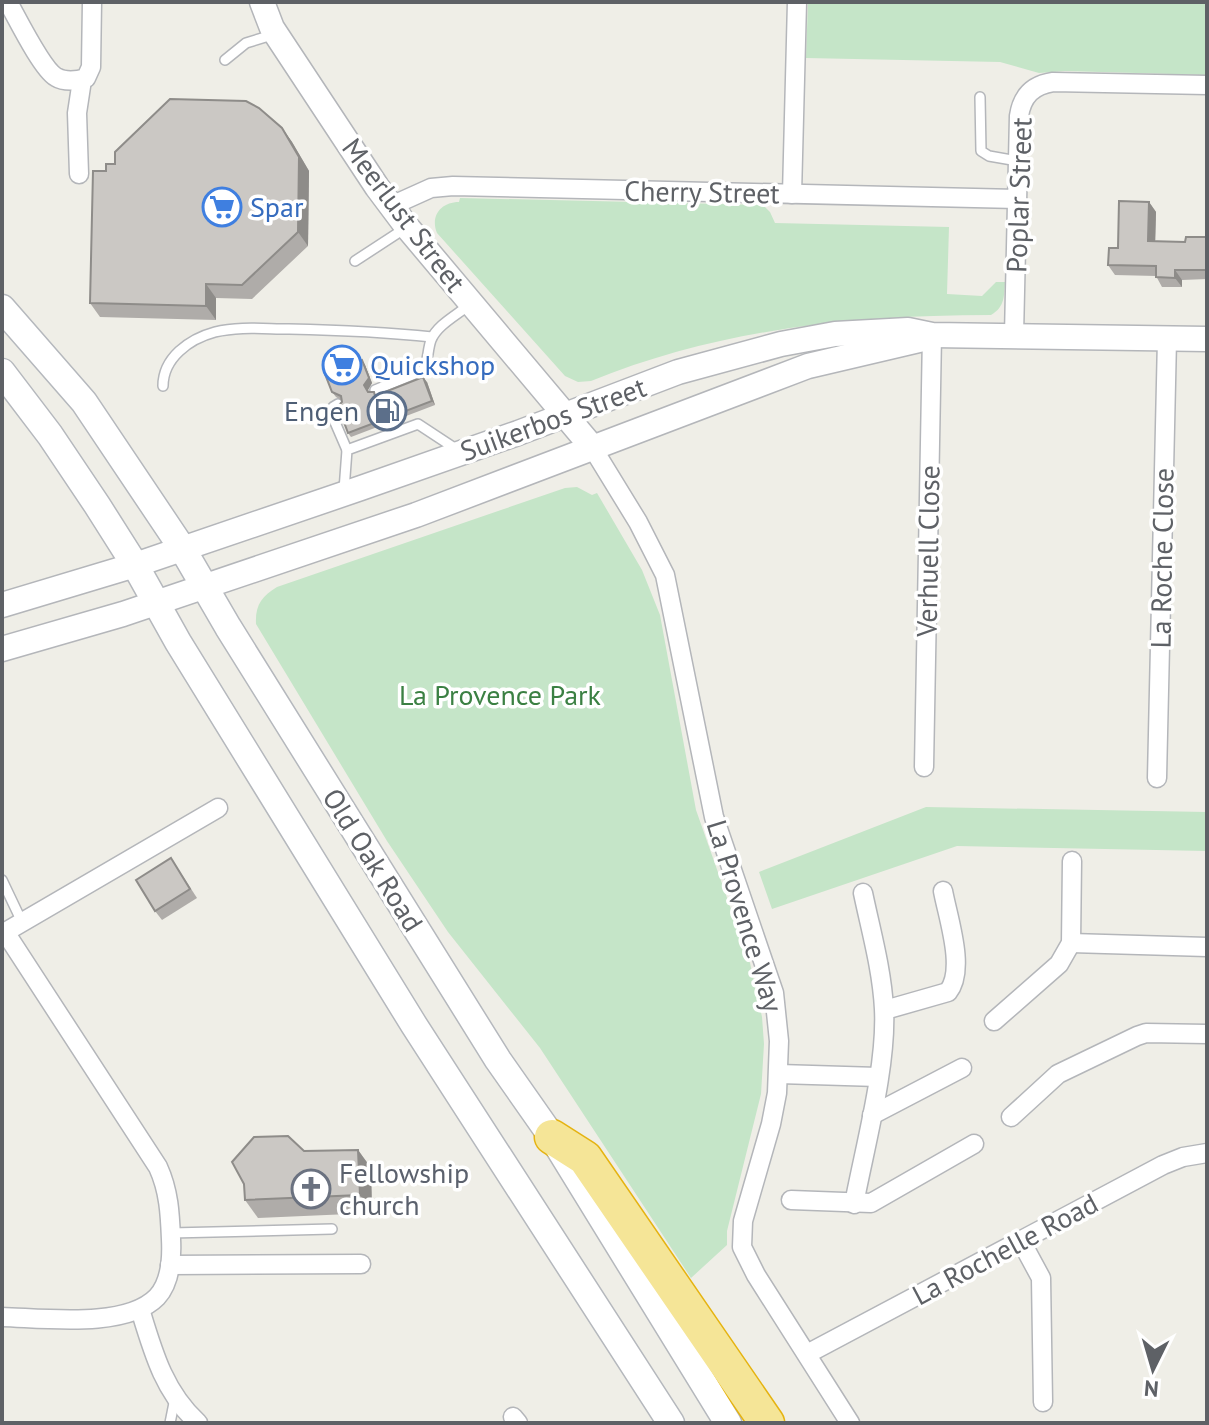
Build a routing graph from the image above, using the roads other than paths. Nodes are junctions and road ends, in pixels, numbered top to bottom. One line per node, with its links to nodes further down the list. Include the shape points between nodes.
1 (8, 2): 7 (street, via 52,74)
2 (92, 2): 7 (street, via 91,67)
3 (262, 2): 5 (street, Meerlust Street)
4 (797, 2): 12 (street)
5 (276, 34): 6 (lane, via 246,43); 14 (street, Meerlust Street)
6 (225, 60)
7 (82, 80): 11 (street)
8 (1207, 85): 10 (street, Poplar Street, via 1041,85 1020,108)
9 (980, 97): 10 (lane, via 981,151)
10 (1018, 161): 13 (street, Poplar Street)
11 (79, 174)
12 (792, 194): 13 (street, Cherry Street); 14 (street, Cherry Street, via 438,186)
13 (1017, 199): 20 (street, Poplar Street)
14 (391, 206): 15 (street, Meerlust Street)
15 (407, 227): 16 (lane); 17 (street, Meerlust Street)
16 (355, 261)
17 (472, 303): 21 (lane); 29 (street, Meerlust Street)
18 (2, 308): 35 (main road, Old Oak Road, via 84,402)
19 (932, 335): 20 (street, Suikerbos Street); 29 (street, Suikerbos Street, via 871,331 781,344 678,372); 31 (street, Suikerbos Street, via 808,366); 41 (street, Verhuell Close)
20 (1014, 335): 22 (street, Suikerbos Street)
21 (432, 337): 25 (lane, via 332,330 218,331 170,359); 26 (lane, via 422,371 404,385)
22 (1167, 339): 23 (street, Suikerbos Street); 42 (street, La Roche Close)
23 (1207, 339)
24 (2, 372): 36 (main road, Old Oak Road)
25 (163, 386)
26 (375, 390)
27 (338, 404): 32 (lane, via 331,413)
28 (414, 413): 30 (lane)
29 (566, 414): 31 (street, Meerlust Street); 33 (street, Suikerbos Street)
30 (418, 424): 32 (lane); 33 (lane)
31 (592, 447): 37 (street, Suikerbos Street, via 416,515); 55 (street, La Provence Way, via 648,539 668,585 714,817 774,993)
32 (347, 450): 34 (lane)
33 (462, 453): 34 (street, Suikerbos Street)
34 (344, 494): 35 (street, Suikerbos Street)
35 (182, 548): 36 (street, Suikerbos Street); 37 (main road, Old Oak Road)
36 (135, 565): 38 (main road, Old Oak Road); 39 (street, Suikerbos Street)
37 (203, 587): 38 (street, Suikerbos Street); 59 (main road, Old Oak Road, via 498,1060)
38 (155, 603): 40 (street, Suikerbos Street); 76 (main road, Old Oak Road, via 422,1038)
39 (2, 605)
40 (2, 649)
41 (924, 767)
42 (1157, 778)
43 (218, 808): 48 (street)
44 (1072, 861): 49 (street)
45 (2, 880): 48 (lane)
46 (943, 891): 51 (street, via 956,979 948,992)
47 (863, 893): 51 (street)
48 (10, 929): 65 (street, via 158,1167)
49 (1071, 943): 50 (street); 52 (street, via 1059,964)
50 (1207, 947)
51 (885, 1010): 56 (street)
52 (994, 1021)
53 (1207, 1034): 58 (street, via 1137,1036 1058,1074)
54 (962, 1068): 57 (street)
55 (779, 1074): 56 (street); 71 (street, La Provence Way, via 741,1238 745,1256)
56 (878, 1077): 57 (street)
57 (872, 1115): 63 (street)
58 (1011, 1117)
59 (552, 1137): 77 (main road, Old Oak Road); 78 (highway, via 585,1158)
60 (974, 1144): 63 (street, via 878,1200)
61 (1207, 1153): 66 (street, La Rochelle Road, via 1163,1165)
62 (791, 1200): 63 (street)
63 (854, 1204)
64 (332, 1229): 65 (lane)
65 (171, 1233): 68 (street)
66 (1021, 1241): 71 (street, La Rochelle Road); 73 (street, via 1041,1278)
67 (361, 1264): 68 (street)
68 (170, 1265): 69 (street, via 163,1289)
69 (140, 1309): 70 (street, via 108,1317); 72 (street)
70 (2, 1317)
71 (807, 1354): 79 (street, La Provence Way)
72 (175, 1398): 74 (lane); 75 (street)
73 (1043, 1402)
74 (170, 1423)
75 (198, 1423)
76 (671, 1423)
77 (728, 1423)
78 (767, 1423)
79 (850, 1423)

